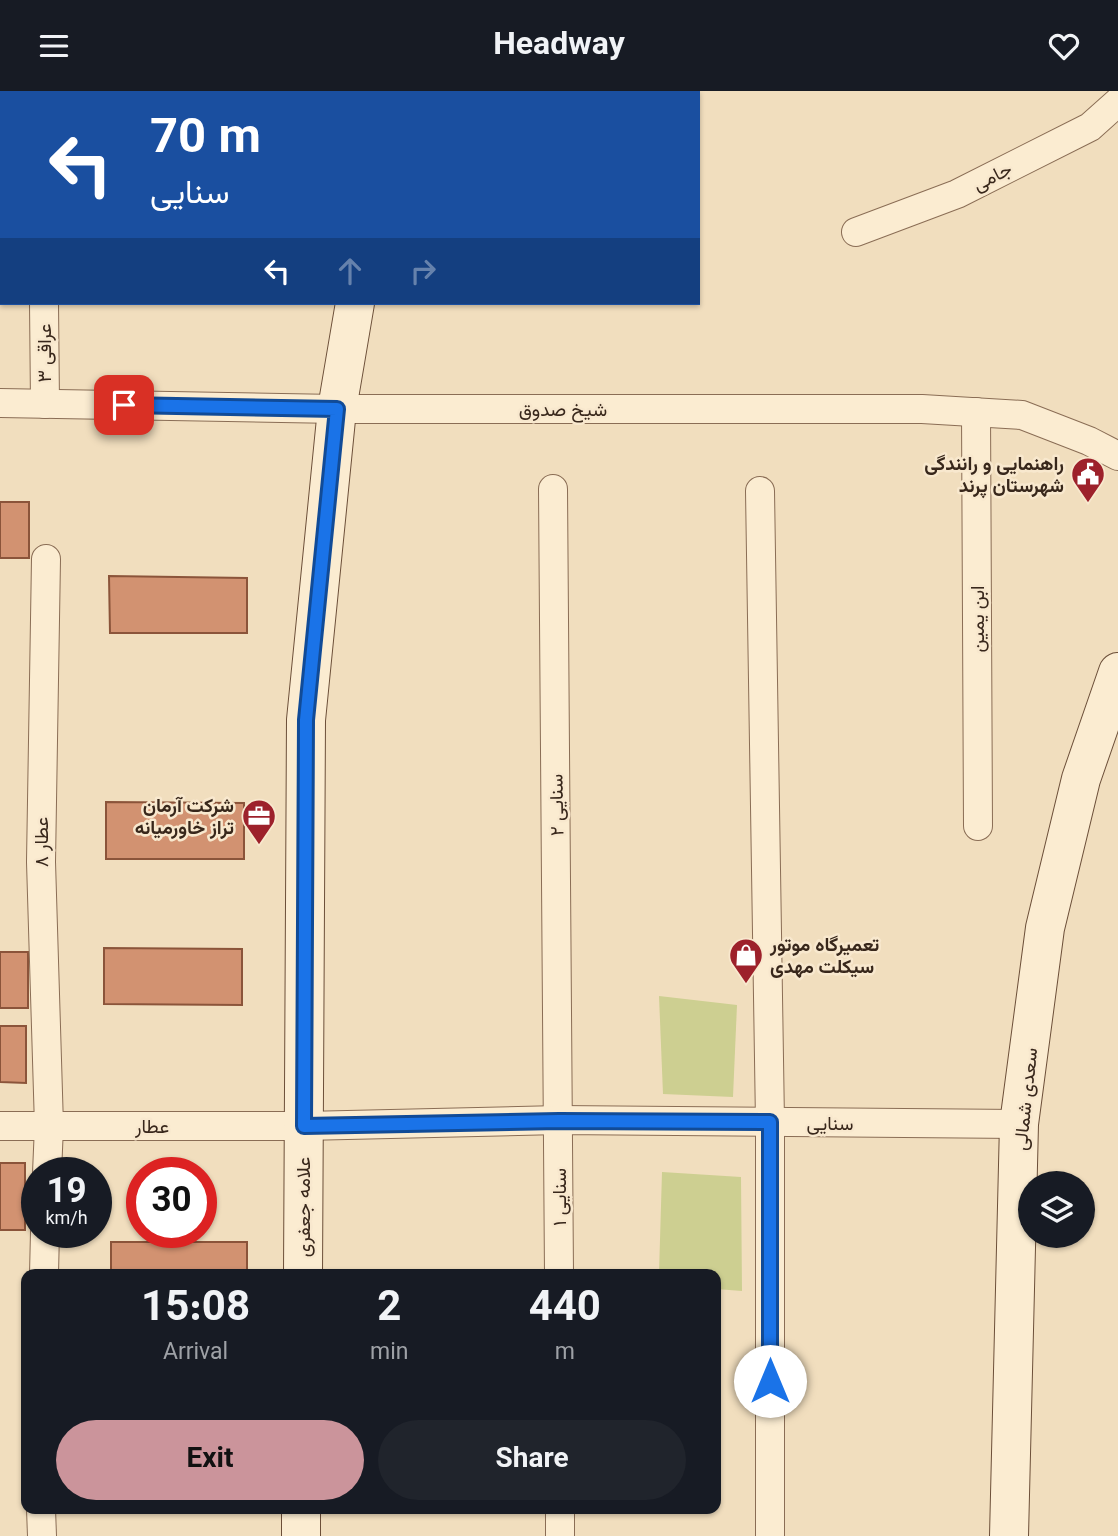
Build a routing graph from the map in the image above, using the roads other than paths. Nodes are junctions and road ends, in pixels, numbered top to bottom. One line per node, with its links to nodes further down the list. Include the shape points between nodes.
1 (1118, 102): 2 (street, جامی, via 1090,127 957,194)
2 (856, 232)
3 (44, 305): 6 (street, عراقی ۳)
4 (355, 305): 7 (street, علامه جعفری)
5 (0, 403): 6 (street, شیخ صدوق)
6 (45, 404): 7 (street, شیخ صدوق)
7 (337, 409): 8 (street, شیخ صدوق); 20 (street, علامه جعفری, via 306,720)
8 (976, 412): 9 (street, شیخ صدوق, via 1022,415); 14 (street, ابن یمین)
9 (1118, 456)
10 (553, 489): 15 (street, سنایی ۲)
11 (760, 491): 16 (street)
12 (46, 559): 19 (street, عطار ۸, via 41,862)
13 (1118, 672): 17 (street, سعدی شمالی, via 1081,779 1045,928)
14 (978, 826)
15 (559, 1121): 16 (street, سنایی); 20 (street, سنایی); 25 (street, سنایی ۱)
16 (770, 1122): 17 (street, سنایی); 32 (street)
17 (1019, 1124): 33 (street, سعدی شمالی)
18 (0, 1126): 19 (street, عطار)
19 (49, 1126): 20 (street, عطار); 21 (street, عطار ۸)
20 (304, 1126): 24 (street, علامه جعفری)
21 (48, 1157)
22 (45, 1248): 23 (street)
23 (44, 1269)
24 (303, 1269)
25 (559, 1269)
26 (41, 1514): 29 (street)
27 (301, 1514): 30 (street)
28 (560, 1514): 31 (street)
29 (42, 1536)
30 (301, 1536)
31 (560, 1536)
32 (770, 1536)
33 (1009, 1536)

